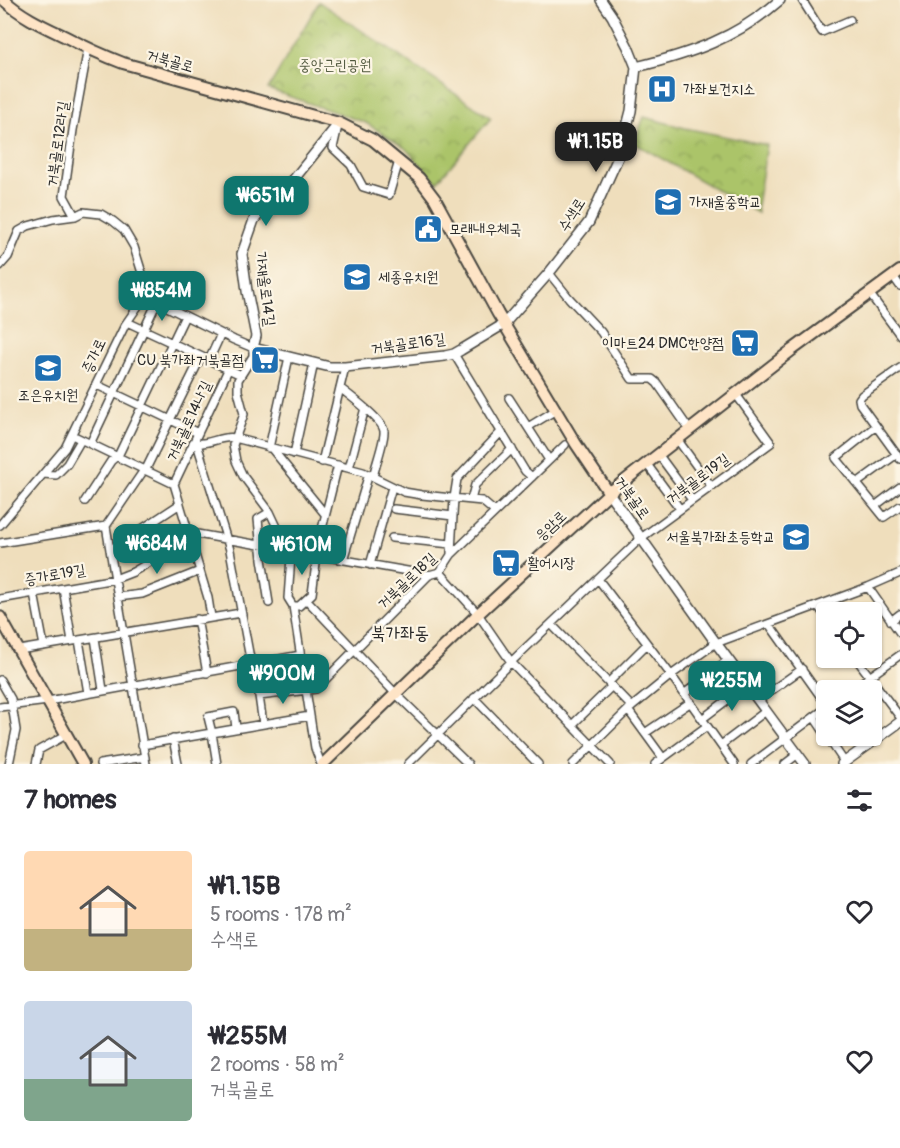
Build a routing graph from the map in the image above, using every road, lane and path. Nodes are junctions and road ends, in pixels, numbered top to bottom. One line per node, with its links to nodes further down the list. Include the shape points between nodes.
1 (4, 0): 6 (main road, 거북골로)
2 (16, 0): 6 (main road)
3 (601, 0): 9 (street, 수색로)
4 (780, 0): 9 (street, via 732,34 698,50)
5 (802, 0): 7 (street, via 822,32)
6 (25, 15): 8 (main road, 거북골로)
7 (850, 20)
8 (88, 48): 10 (main road, 거북골로, via 123,63); 12 (street, 거북골로12라길, via 64,196)
9 (636, 67): 14 (street, 수색로, via 631,111 620,153 589,222)
10 (339, 123): 11 (main road, 거북골로, via 373,140); 11 (street, via 333,147 351,165 363,187 389,195); 27 (street, 가재울로14길, via 294,179 254,220 242,254 256,336)
11 (399, 161): 22 (main road, 거북골로, via 435,199)
12 (75, 216): 13 (street, via 20,231); 18 (street, via 83,212 101,214 124,231 134,247 146,286)
13 (0, 266)
14 (549, 273): 22 (street, 수색로); 48 (street, via 601,332 632,379 652,379 657,383)
15 (896, 274): 16 (street, 응암로); 17 (main road, 응암로)
16 (900, 286)
17 (869, 293): 25 (street); 39 (main road, 응암로)
18 (145, 296): 19 (street); 21 (street, 증가로)
19 (158, 302): 20 (street); 23 (street)
20 (185, 316): 24 (street); 26 (street)
21 (127, 322): 23 (street); 37 (street, 증가로)
22 (504, 324): 28 (street, 거북골로16길); 44 (main road, 거북골로)
23 (144, 330): 26 (street); 40 (street)
24 (221, 334): 27 (street); 31 (street)
25 (900, 335)
26 (172, 343): 29 (street); 42 (street)
27 (253, 348): 30 (street, 거북골로16길); 36 (street, via 253,356)
28 (453, 354): 33 (street, 거북골로16길); 49 (street)
29 (201, 357): 31 (street); 45 (street)
30 (289, 357): 32 (street, 거북골로16길); 58 (street)
31 (208, 360): 35 (street)
32 (314, 363): 33 (street, 거북골로16길); 60 (street)
33 (345, 367): 38 (street)
34 (900, 368): 46 (street, via 859,399)
35 (228, 370): 36 (street); 50 (street, 거북골로14나길)
36 (241, 375): 52 (street, via 238,391 244,414)
37 (97, 385): 40 (street); 51 (street, 증가로)
38 (340, 388): 43 (street); 65 (street)
39 (735, 393): 48 (main road, 응암로); 75 (street, 거북골로19길, via 771,443)
40 (114, 394): 42 (street); 56 (street)
41 (509, 398): 47 (street)
42 (142, 407): 45 (street); 63 (street)
43 (364, 408): 68 (street); 71 (street, via 385,432)
44 (556, 410): 47 (street); 78 (main road, 거북골로)
45 (170, 420): 50 (street); 69 (street)
46 (876, 426): 62 (street); 73 (street, via 836,458)
47 (528, 427): 64 (street)
48 (689, 429): 53 (main road, 응암로)
49 (501, 432): 59 (street); 79 (street, 거북골로18길, via 457,479)
50 (198, 433): 55 (street, 거북골로14나길)
51 (72, 435): 54 (street); 70 (street, 증가로)
52 (235, 438): 55 (street); 58 (street); 88 (street, via 236,461 243,476)
53 (677, 439): 61 (main road, 응암로); 75 (street)
54 (81, 440): 56 (street); 70 (street, 증가로, via 56,475)
55 (194, 443): 74 (street, 거북골로14나길); 97 (street)
56 (90, 444): 63 (street)
57 (565, 445): 64 (street, 거북골로18길)
58 (271, 448): 60 (street); 90 (street)
59 (512, 449): 72 (street); 80 (street, via 475,485)
60 (294, 454): 65 (street)
61 (658, 454): 66 (main road, 응암로); 82 (street)
62 (898, 456): 73 (street)
63 (116, 457): 69 (street); 81 (street)
64 (549, 460): 72 (street, 거북골로18길)
65 (322, 462): 67 (street)
66 (646, 463): 78 (main road, 응암로); 87 (street)
67 (338, 465): 68 (street); 90 (street)
68 (349, 468): 71 (street)
69 (144, 470): 74 (street); 93 (street)
70 (43, 474): 92 (street, 증가로)
71 (370, 476): 76 (street); 106 (street)
72 (532, 477): 89 (street, 거북골로18길)
73 (857, 483): 84 (street)
74 (174, 484): 83 (street)
75 (711, 486): 82 (street, 거북골로19길)
76 (392, 487): 79 (street); 107 (street)
77 (900, 487): 84 (street)
78 (609, 493): 96 (street, 거북골로); 125 (main road, 응암로)
79 (454, 498): 80 (street); 91 (street, 거북골로18길)
80 (471, 500): 89 (street, via 482,501)
81 (85, 501)
82 (692, 501): 87 (street, 거북골로19길)
83 (180, 504): 94 (street); 103 (street)
84 (875, 506): 85 (street, via 884,517)
85 (900, 506)
86 (394, 508): 91 (street)
87 (680, 509): 96 (street, 거북골로19길)
88 (270, 512): 101 (street, via 258,519); 102 (street)
89 (495, 512): 104 (street, 거북골로18길)
90 (325, 514): 98 (street)
91 (453, 516): 100 (street, 거북골로18길)
92 (0, 525)
93 (106, 526): 99 (street); 103 (street)
94 (191, 537): 97 (street, via 197,534); 108 (street); 112 (street, 증가로19길)
95 (392, 538): 100 (street, 거북골로18길)
96 (641, 538): 113 (street, 거북골로19길); 137 (street, 거북골로)
97 (227, 540): 101 (street); 124 (street)
98 (323, 542): 102 (street, via 312,531); 105 (street, via 326,552)
99 (0, 543)
100 (451, 544): 104 (street, 거북골로18길)
101 (262, 546): 102 (street); 121 (street)
102 (286, 547): 105 (street); 122 (street, via 291,557 288,598)
103 (110, 550): 112 (street)
104 (452, 555): 109 (street, 거북골로18길)
105 (321, 556): 106 (street); 119 (street)
106 (343, 560): 107 (street)
107 (370, 565): 111 (street)
108 (200, 571): 117 (street, via 142,594); 128 (street)
109 (440, 572): 111 (street, 거북골로18길); 125 (street)
110 (900, 573): 114 (street)
111 (430, 575): 141 (street, 거북골로18길)
112 (115, 579): 115 (street, 증가로19길); 117 (street)
113 (598, 579): 131 (street, 거북골로19길); 138 (street)
114 (868, 587): 120 (street); 130 (street)
115 (63, 588): 116 (street, 증가로19길); 136 (street)
116 (34, 593): 118 (street, 증가로19길); 139 (street)
117 (118, 597): 133 (street)
118 (0, 599)
119 (307, 600): 122 (street); 141 (street)
120 (829, 602)
121 (269, 603)
122 (293, 606): 142 (street)
123 (816, 607): 132 (street)
124 (242, 613): 128 (street); 146 (street)
125 (478, 614): 145 (street); 161 (main road, 응암로)
126 (900, 614): 130 (street)
127 (0, 617): 140 (main road)
128 (211, 617): 129 (street)
129 (197, 619): 133 (street); 149 (street)
130 (891, 621): 134 (street)
131 (551, 624): 145 (street, 거북골로19길); 154 (street)
132 (769, 624): 137 (street); 148 (street)
133 (124, 633): 135 (street); 156 (street)
134 (900, 633)
135 (95, 638): 136 (street); 158 (street)
136 (76, 641): 139 (street); 160 (street)
137 (716, 643): 144 (street, 거북골로); 150 (street)
138 (647, 644): 150 (street); 154 (street)
139 (44, 646): 140 (street)
140 (19, 650): 165 (main road)
141 (355, 650): 157 (street, 거북골로18길, via 316,689); 161 (street)
142 (301, 655): 146 (street); 157 (street)
143 (900, 655): 151 (street)
144 (728, 660): 155 (street, 거북골로); 162 (street)
145 (511, 662): 163 (street, 거북골로19길); 177 (street)
146 (251, 664): 149 (street)
147 (863, 668): 151 (street)
148 (802, 669): 159 (street); 164 (street)
149 (207, 673): 156 (street)
150 (670, 675): 162 (street); 169 (street)
151 (870, 677): 153 (street); 173 (street)
152 (0, 680): 167 (street)
153 (866, 680)
154 (611, 684): 169 (street); 177 (street)
155 (747, 685): 164 (street, 거북골로); 174 (street)
156 (133, 686): 158 (street); 186 (street)
157 (306, 689): 171 (street); 176 (street, via 259,696)
158 (103, 690): 160 (street)
159 (816, 691)
160 (88, 693): 165 (street)
161 (396, 694): 182 (street); 199 (main road, 응암로)
162 (684, 694): 166 (street)
163 (474, 698): 182 (street, 거북골로19길); 202 (street)
164 (758, 700): 170 (street, 거북골로)
165 (48, 701): 167 (street); 183 (main road)
166 (691, 702): 174 (street); 181 (street)
167 (13, 706): 168 (street); 193 (street, via 16,730)
168 (0, 707)
169 (630, 708): 181 (street); 188 (street)
170 (766, 711): 184 (street, 거북골로); 187 (street)
171 (310, 716): 176 (street); 199 (street)
172 (814, 717): 184 (street); 192 (street)
173 (900, 717)
174 (702, 718): 178 (street)
175 (900, 722): 192 (street)
176 (263, 724): 179 (street)
177 (572, 725): 188 (street)
178 (707, 726): 187 (street); 190 (street)
179 (236, 728): 180 (street); 180 (street, via 234,712 208,717)
180 (212, 733): 185 (street); 198 (street)
181 (645, 733): 190 (street)
182 (438, 734): 200 (street, 거북골로19길); 201 (street)
183 (66, 735): 194 (street, via 39,750); 195 (main road)
184 (786, 738): 189 (street, 거북골로); 207 (street)
185 (173, 739): 186 (street); 197 (street)
186 (142, 745): 191 (street)
187 (721, 745): 206 (street)
188 (591, 746): 203 (street); 204 (street)
189 (798, 754): 208 (street); 209 (street, 거북골로)
190 (663, 758): 205 (street)
191 (146, 761): 196 (street)
192 (844, 763)
193 (9, 764)
194 (36, 764)
195 (83, 764)
196 (100, 764)
197 (178, 764)
198 (217, 764)
199 (322, 764)
200 (408, 764)
201 (468, 764)
202 (538, 764)
203 (573, 764)
204 (610, 764)
205 (655, 764)
206 (734, 764)
207 (751, 764)
208 (785, 764)
209 (805, 764)

